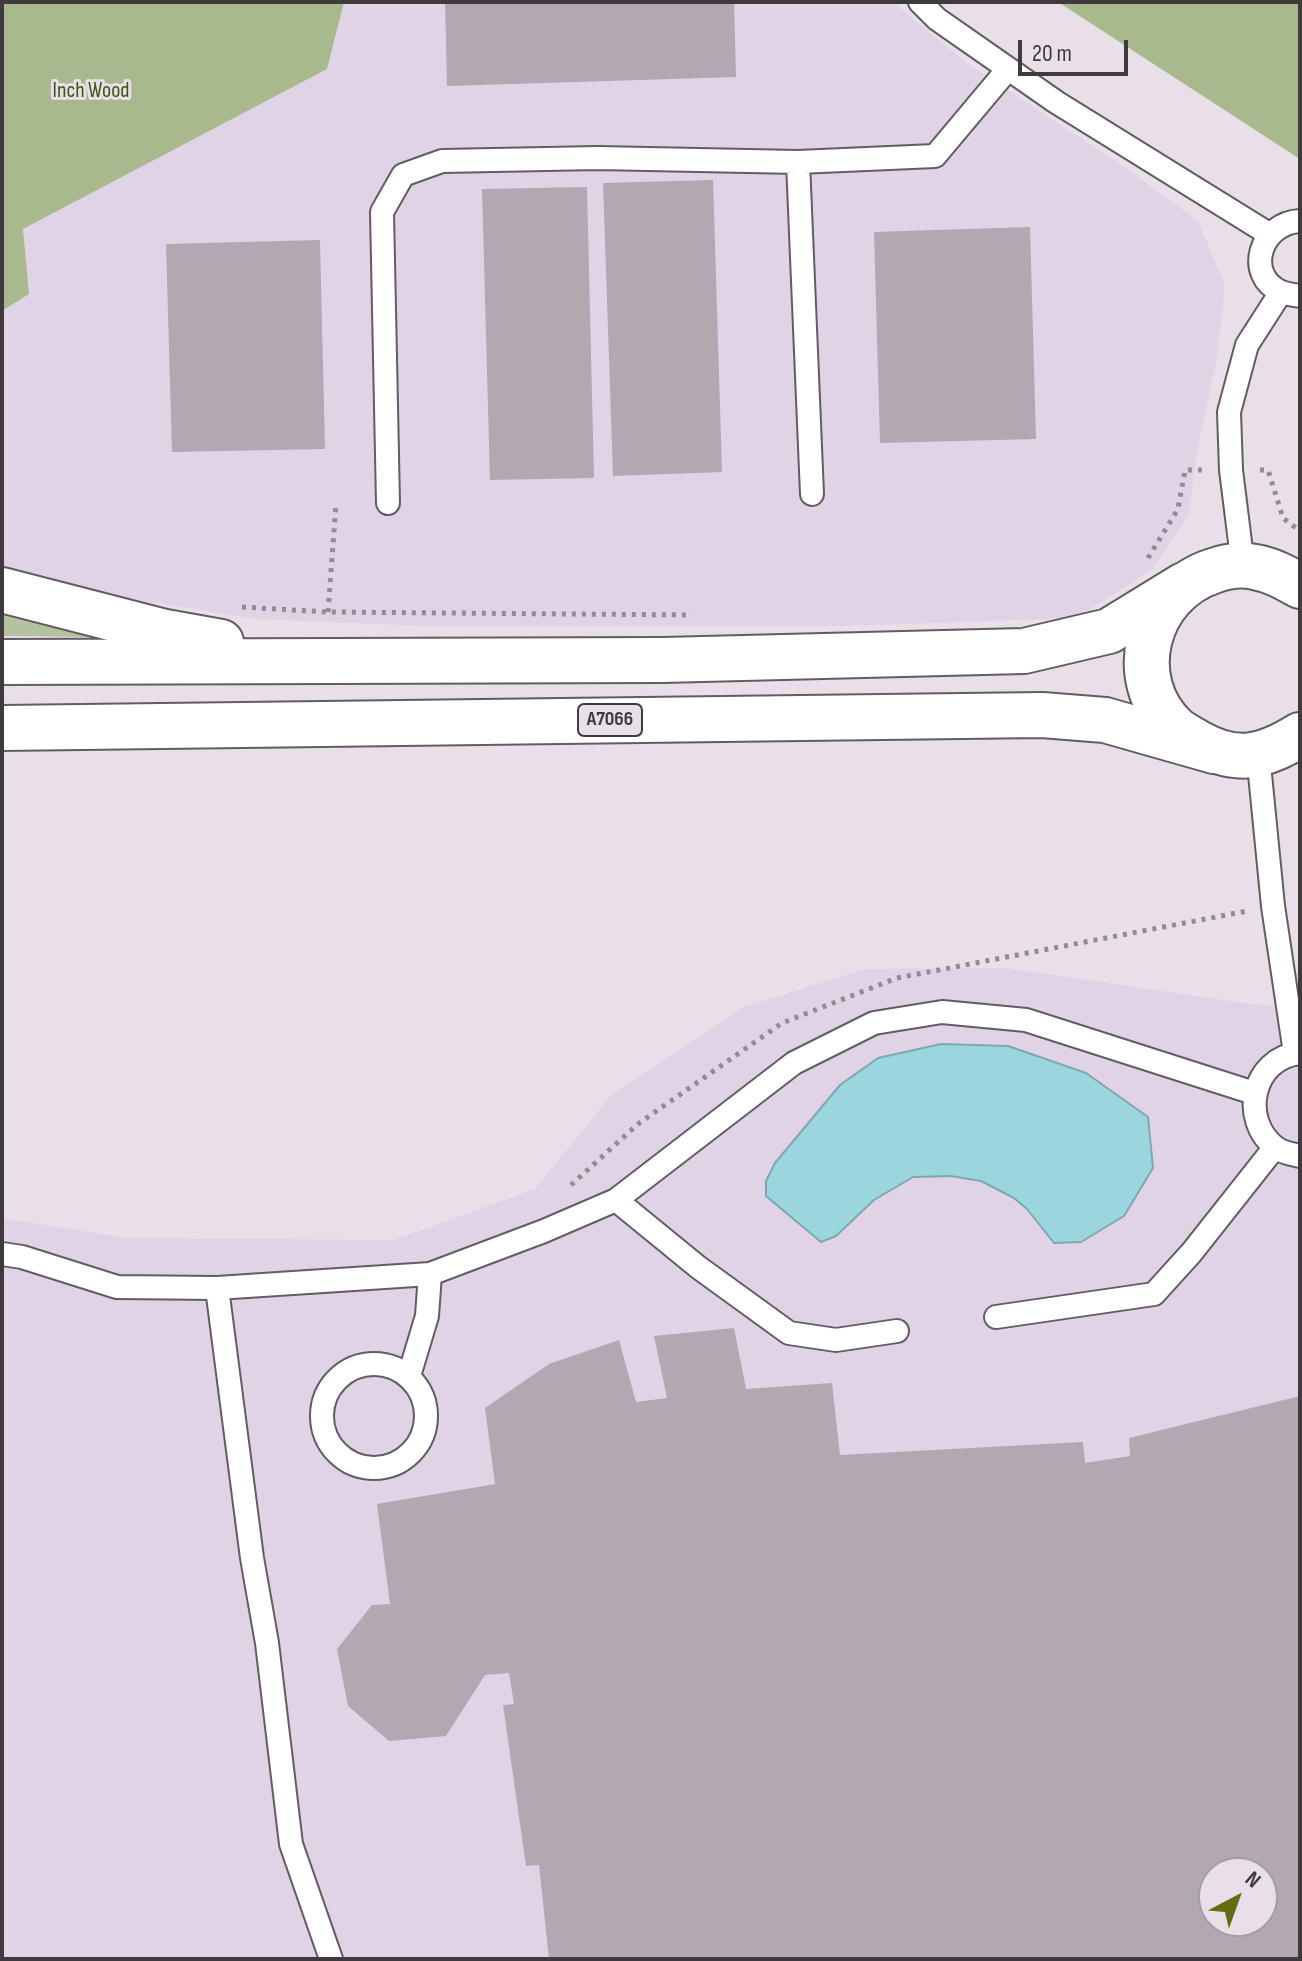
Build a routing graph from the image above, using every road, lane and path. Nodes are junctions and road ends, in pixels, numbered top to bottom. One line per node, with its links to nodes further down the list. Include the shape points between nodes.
1 (920, 2): 2 (lane)
2 (1008, 69): 3 (lane, via 935,156); 5 (lane)
3 (798, 162): 8 (lane); 9 (lane, via 442,161 403,175 382,212)
4 (1300, 221): 5 (lane, via 1284,223)
5 (1269, 234): 6 (lane, via 1260,261 1268,281)
6 (1290, 294): 7 (lane, via 1247,345 1229,412)
7 (1231, 470): 11 (path, via 1268,470 1283,518); 12 (path, via 1185,470 1178,509); 13 (lane)
8 (812, 494)
9 (388, 503)
10 (336, 504): 18 (path)
11 (1300, 531)
12 (1146, 562)
13 (1243, 566): 14 (main road, A7066, via 1200,575); 15 (main road, A7066, via 1280,574)
14 (1184, 585): 20 (main road, A7066, via 1109,631 1024,651); 24 (main road, A7066, via 1155,622 1147,669 1164,716 1178,731)
15 (1300, 586)
16 (2, 590): 20 (main road, A7066, via 165,632)
17 (233, 606): 18 (path)
18 (328, 612): 19 (path)
19 (694, 615)
20 (331, 661): 21 (main road, A7066)
21 (2, 662)
22 (2, 728): 24 (main road, A7066, via 1042,715 1105,720)
23 (1300, 735): 25 (main road, A7066)
24 (1214, 751): 25 (main road, A7066)
25 (1258, 754): 26 (lane, via 1273,906)
26 (1297, 1053): 27 (lane, via 1278,1060)
27 (1254, 1093): 28 (lane, via 1255,1117); 30 (lane, via 1026,1020 942,1012 874,1023 794,1063)
28 (1275, 1147): 29 (lane); 34 (lane, via 1154,1294)
29 (1300, 1156)
30 (616, 1200): 32 (lane); 35 (lane, via 789,1333 836,1340)
31 (2, 1254): 33 (lane, via 117,1287)
32 (430, 1274): 33 (lane); 36 (lane, via 427,1316)
33 (217, 1288): 37 (lane, via 291,1844)
34 (996, 1317)
35 (897, 1331)
36 (409, 1376): 36 (lane, via 426,1407 426,1425 409,1455 377,1468 360,1466 331,1446 324,1431 325,1397 346,1371 378,1363)
37 (331, 1959)

